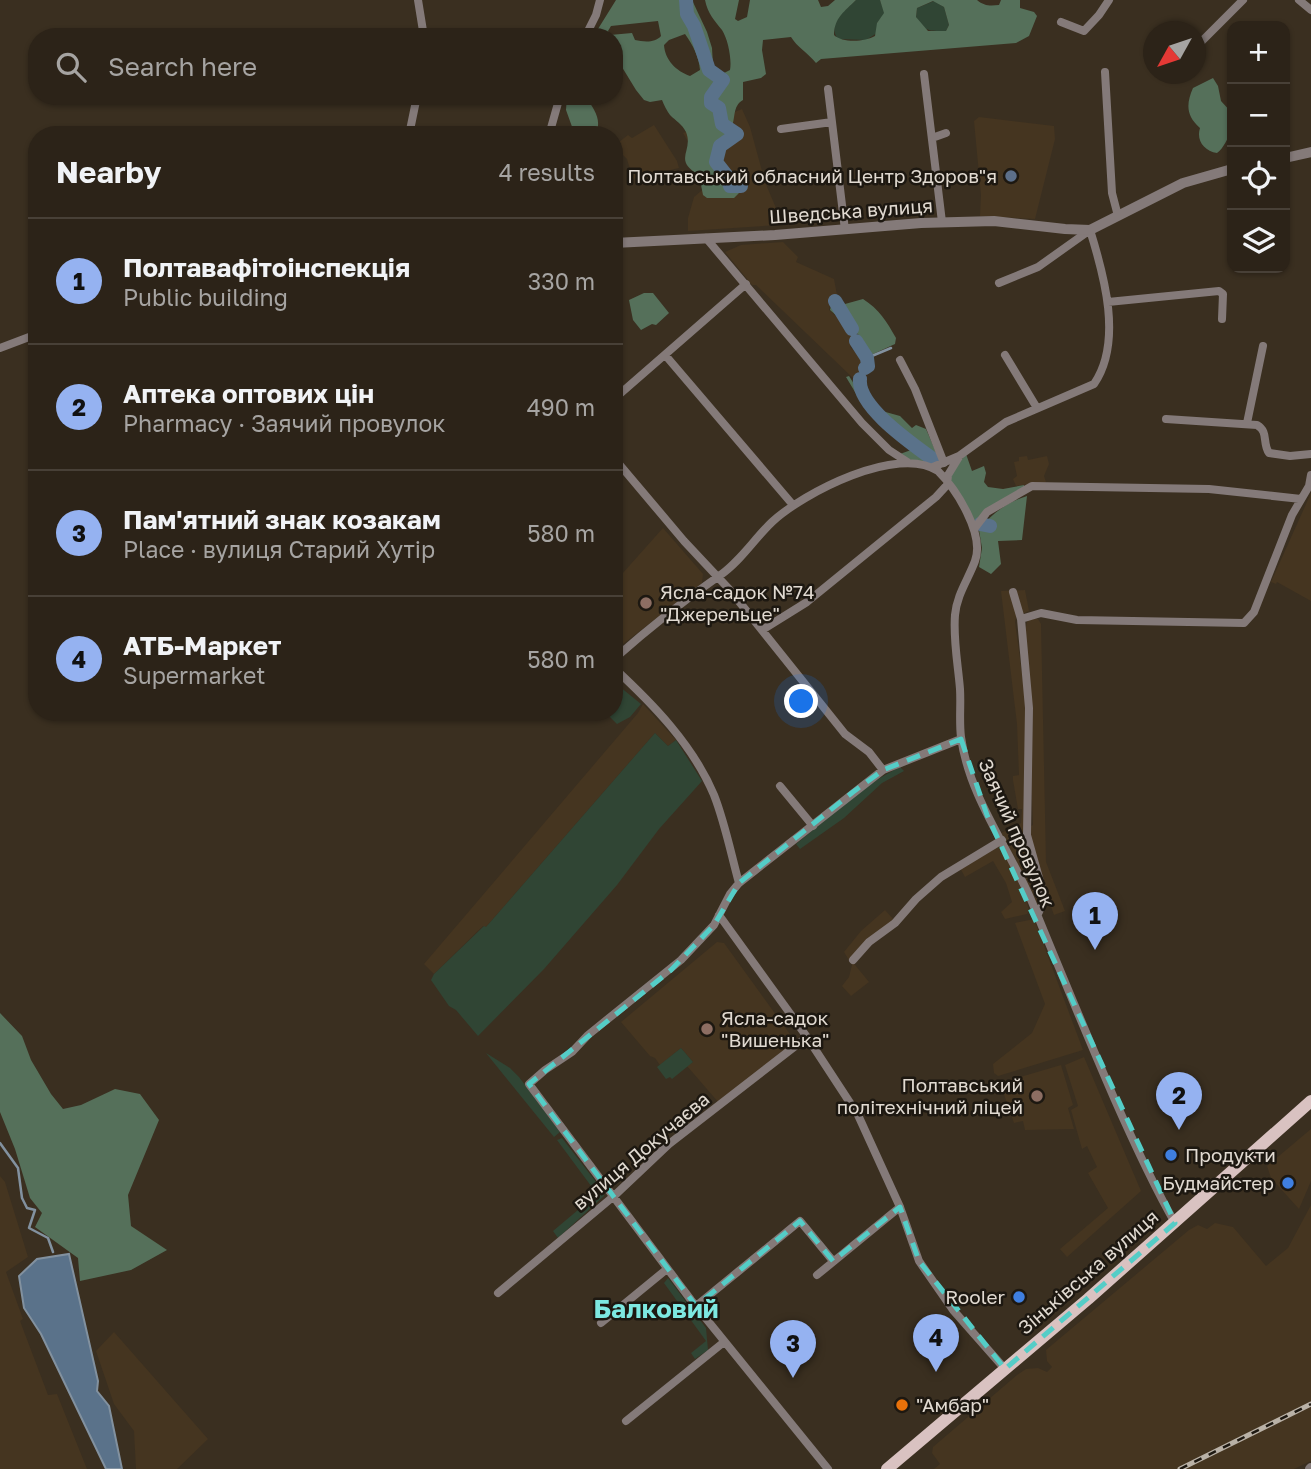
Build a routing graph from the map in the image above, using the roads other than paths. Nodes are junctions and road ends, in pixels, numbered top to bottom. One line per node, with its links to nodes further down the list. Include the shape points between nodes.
1 (418, 0): 8 (street)
2 (600, 0): 9 (street)
3 (1109, 0): 7 (street, via 1084,31)
4 (1242, 0): 10 (street)
5 (1298, 0): 6 (street)
6 (1311, 10)
7 (1061, 22)
8 (423, 28)
9 (590, 28)
10 (1206, 37)
11 (1105, 72): 25 (street, via 1112,193)
12 (924, 74): 21 (street)
13 (828, 89): 16 (street)
14 (415, 105): 17 (street)
15 (557, 105): 18 (street)
16 (832, 122): 19 (street); 27 (street)
17 (411, 126)
18 (552, 126)
19 (781, 129)
20 (946, 133): 21 (street)
21 (932, 138): 26 (street)
22 (1311, 152): 23 (street)
23 (1290, 157)
24 (1227, 170): 25 (street, via 1183,183)
25 (1118, 216): 28 (street)
26 (942, 222): 27 (street, Шведська вулиця); 28 (street, Шведська вулиця, via 994,221)
27 (845, 230): 29 (street, Шведська вулиця)
28 (1090, 230): 31 (street, via 1038,267); 33 (street)
29 (706, 238): 30 (street, Шведська вулиця); 32 (street)
30 (623, 243)
31 (999, 283)
32 (746, 284): 39 (street); 47 (street, via 862,423)
33 (1108, 302): 34 (street, via 1220,291); 42 (street, via 1107,345 1097,379 1091,386)
34 (1223, 320)
35 (28, 337): 37 (street)
36 (1263, 346): 44 (street)
37 (0, 348)
38 (1005, 355): 42 (street)
39 (666, 356): 41 (street); 54 (street)
40 (900, 359): 48 (street)
41 (623, 392)
42 (1037, 408): 46 (street, via 996,428)
43 (1167, 419): 44 (street)
44 (1247, 423): 45 (street, via 1264,430 1269,453)
45 (1311, 454)
46 (959, 456): 48 (street); 52 (street)
47 (909, 463): 49 (street); 54 (street, via 849,476)
48 (944, 463): 49 (street)
49 (933, 467): 52 (street, Заячий провулок)
50 (623, 469): 56 (street)
51 (1311, 475): 53 (street)
52 (948, 482): 55 (street, Заячий провулок); 59 (street, via 936,497 807,602)
53 (1301, 499): 55 (street, via 1209,489 1040,486 1026,488 987,512); 58 (street, via 1254,612 1244,623 1077,620 1041,613)
54 (793, 505): 56 (street)
55 (974, 529): 62 (street, Заячий провулок, via 976,560 955,613)
56 (718, 577): 59 (street); 60 (street)
57 (1013, 592): 58 (street)
58 (1021, 619): 69 (street, via 1029,708 1027,835 1045,899)
59 (762, 630): 63 (street, via 845,734)
60 (623, 651)
61 (623, 677): 67 (street, via 667,722 705,775 722,817)
62 (961, 739): 63 (street); 66 (street, Заячий провулок, via 984,808)
63 (883, 770): 65 (street)
64 (780, 786): 65 (street)
65 (813, 825): 67 (street)
66 (1002, 840): 69 (street, Заячий провулок); 70 (street, via 941,877)
67 (739, 883): 68 (street)
68 (719, 915): 71 (street); 73 (street, via 715,925 671,970 529,1084)
69 (1037, 916): 75 (street, Заячий провулок, via 1148,1174)
70 (853, 960)
71 (807, 1037): 73 (street, вулиця Докучаєва, via 669,1144); 74 (street, via 858,1115)
72 (1311, 1101): 75 (main road, Зіньківська вулиця)
73 (614, 1196): 77 (street); 79 (street, вулиця Докучаєва)
74 (900, 1207): 76 (street); 83 (street, via 919,1261 953,1310)
75 (1175, 1223): 83 (main road, Зіньківська вулиця)
76 (833, 1261): 78 (street); 80 (street, via 800,1221)
77 (667, 1269): 80 (street); 81 (street)
78 (817, 1275)
79 (498, 1293)
80 (696, 1306): 82 (street)
81 (601, 1323)
82 (724, 1342): 84 (street); 85 (street)
83 (1005, 1369): 86 (main road, Зіньківська вулиця)
84 (626, 1421)
85 (828, 1469)
86 (887, 1469)

